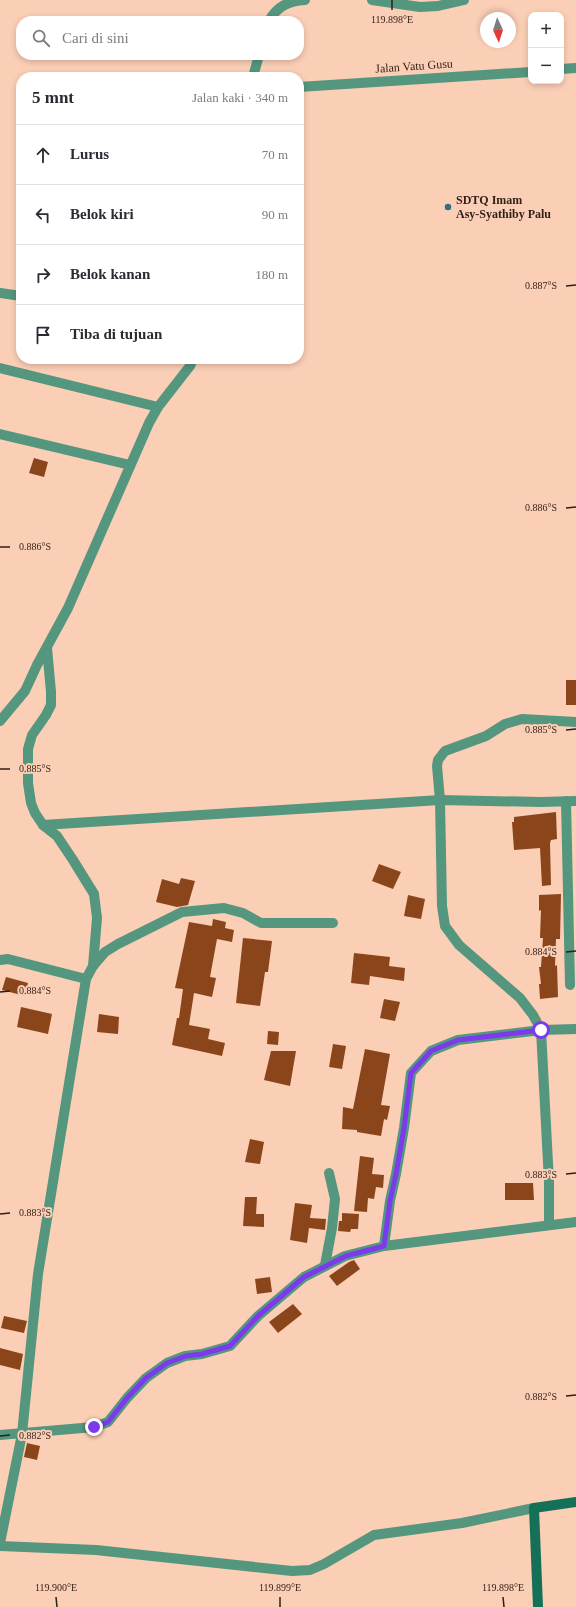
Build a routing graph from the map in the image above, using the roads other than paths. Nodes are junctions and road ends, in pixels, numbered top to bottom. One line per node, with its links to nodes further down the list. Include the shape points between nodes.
1 (305, 0): 4 (street, via 284,5)
2 (372, 0): 3 (street, via 420,8)
3 (464, 0)
4 (272, 16)
5 (258, 60): 8 (street)
6 (576, 68): 7 (street)
7 (564, 70)
8 (254, 72)
9 (528, 72): 10 (street, Jalan Vatu Gusu)
10 (304, 86)
11 (0, 293): 12 (street)
12 (16, 295)
13 (191, 364): 15 (street)
14 (0, 368): 15 (street)
15 (158, 406): 17 (street)
16 (0, 434): 17 (street)
17 (130, 465): 18 (street, via 68,608)
18 (47, 648): 19 (street, via 36,665 25,691); 23 (street, via 51,705 32,735 27,763 31,803)
19 (0, 721)
20 (576, 722): 21 (street, via 522,719 445,751 437,766)
21 (440, 800): 22 (street); 23 (street); 31 (street, via 442,906 445,926 459,945 520,998)
22 (571, 801): 24 (street)
23 (44, 825): 27 (street, via 57,836 94,894 97,918)
24 (572, 886): 29 (street)
25 (333, 923): 27 (street, via 261,923 243,913 224,908 182,912 118,944 105,952)
26 (0, 960): 28 (street, via 8,959)
27 (93, 966): 28 (street)
28 (86, 979): 37 (street, via 38,1274)
29 (570, 985)
30 (576, 1029): 31 (street)
31 (541, 1030): 34 (street); 35 (street, via 458,1040 431,1051 411,1073)
32 (329, 1173): 36 (street, via 335,1199)
33 (576, 1222): 34 (street)
34 (549, 1225): 35 (street)
35 (384, 1246): 36 (street, via 346,1256)
36 (325, 1265): 37 (street, via 304,1277 279,1298 230,1346 167,1363 146,1378 108,1422 94,1427)
37 (22, 1434): 38 (street); 41 (street)
38 (0, 1435)
39 (576, 1502): 40 (street)
40 (534, 1508): 42 (street, via 462,1523 374,1535 324,1564 310,1570 298,1571 96,1550); 43 (street)
41 (0, 1543)
42 (0, 1546)
43 (538, 1607)

